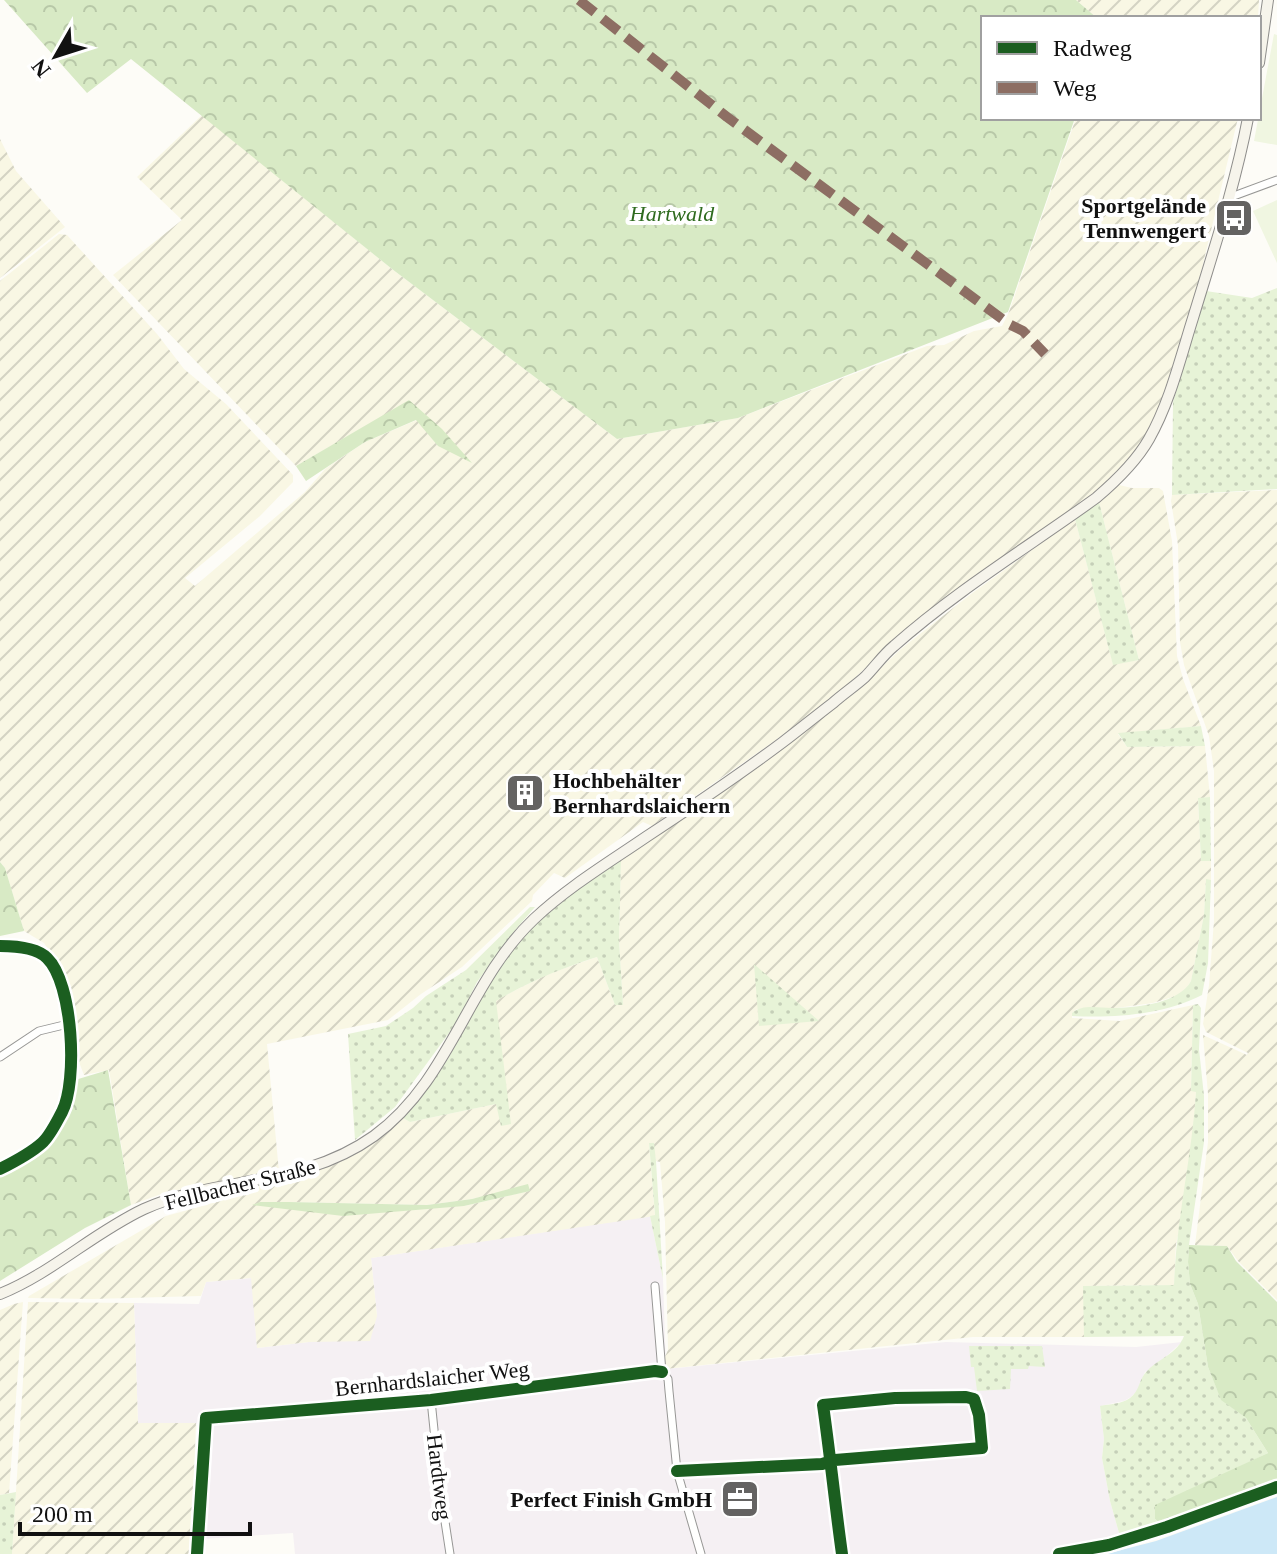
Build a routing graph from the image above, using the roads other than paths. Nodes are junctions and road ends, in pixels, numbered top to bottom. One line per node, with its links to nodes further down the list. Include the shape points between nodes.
1 (1268, 0): 2 (main road)
2 (1261, 49)
3 (1248, 120): 5 (main road, Fellbacher Straße)
4 (1277, 180): 5 (street)
5 (1231, 197): 11 (main road, Fellbacher Straße, via 1166,403 1139,455 1116,481 966,589 782,742 568,890 523,930 490,975 432,1076 375,1135 301,1171 203,1190 144,1209)
6 (0, 946): 7 (street, via 46,956 65,995)
7 (68, 1024): 8 (street, via 39,1031); 9 (street, via 72,1058 64,1109 43,1142)
8 (0, 1057)
9 (0, 1169)
10 (655, 1286): 12 (street)
11 (0, 1294)
12 (662, 1372): 13 (street, Bernhardslaicher Weg); 15 (street, via 668,1379)
13 (431, 1400): 17 (street, Bernhardslaicher Weg, via 206,1418); 18 (street, Hardtweg)
14 (830, 1461): 14 (street, via 982,1448 977,1404 971,1398 895,1398 823,1405); 15 (street); 20 (street)
15 (677, 1471): 19 (street)
16 (1109, 1545): 21 (street)
17 (197, 1554)
18 (450, 1554)
19 (701, 1554)
20 (842, 1554)
21 (1059, 1554)

